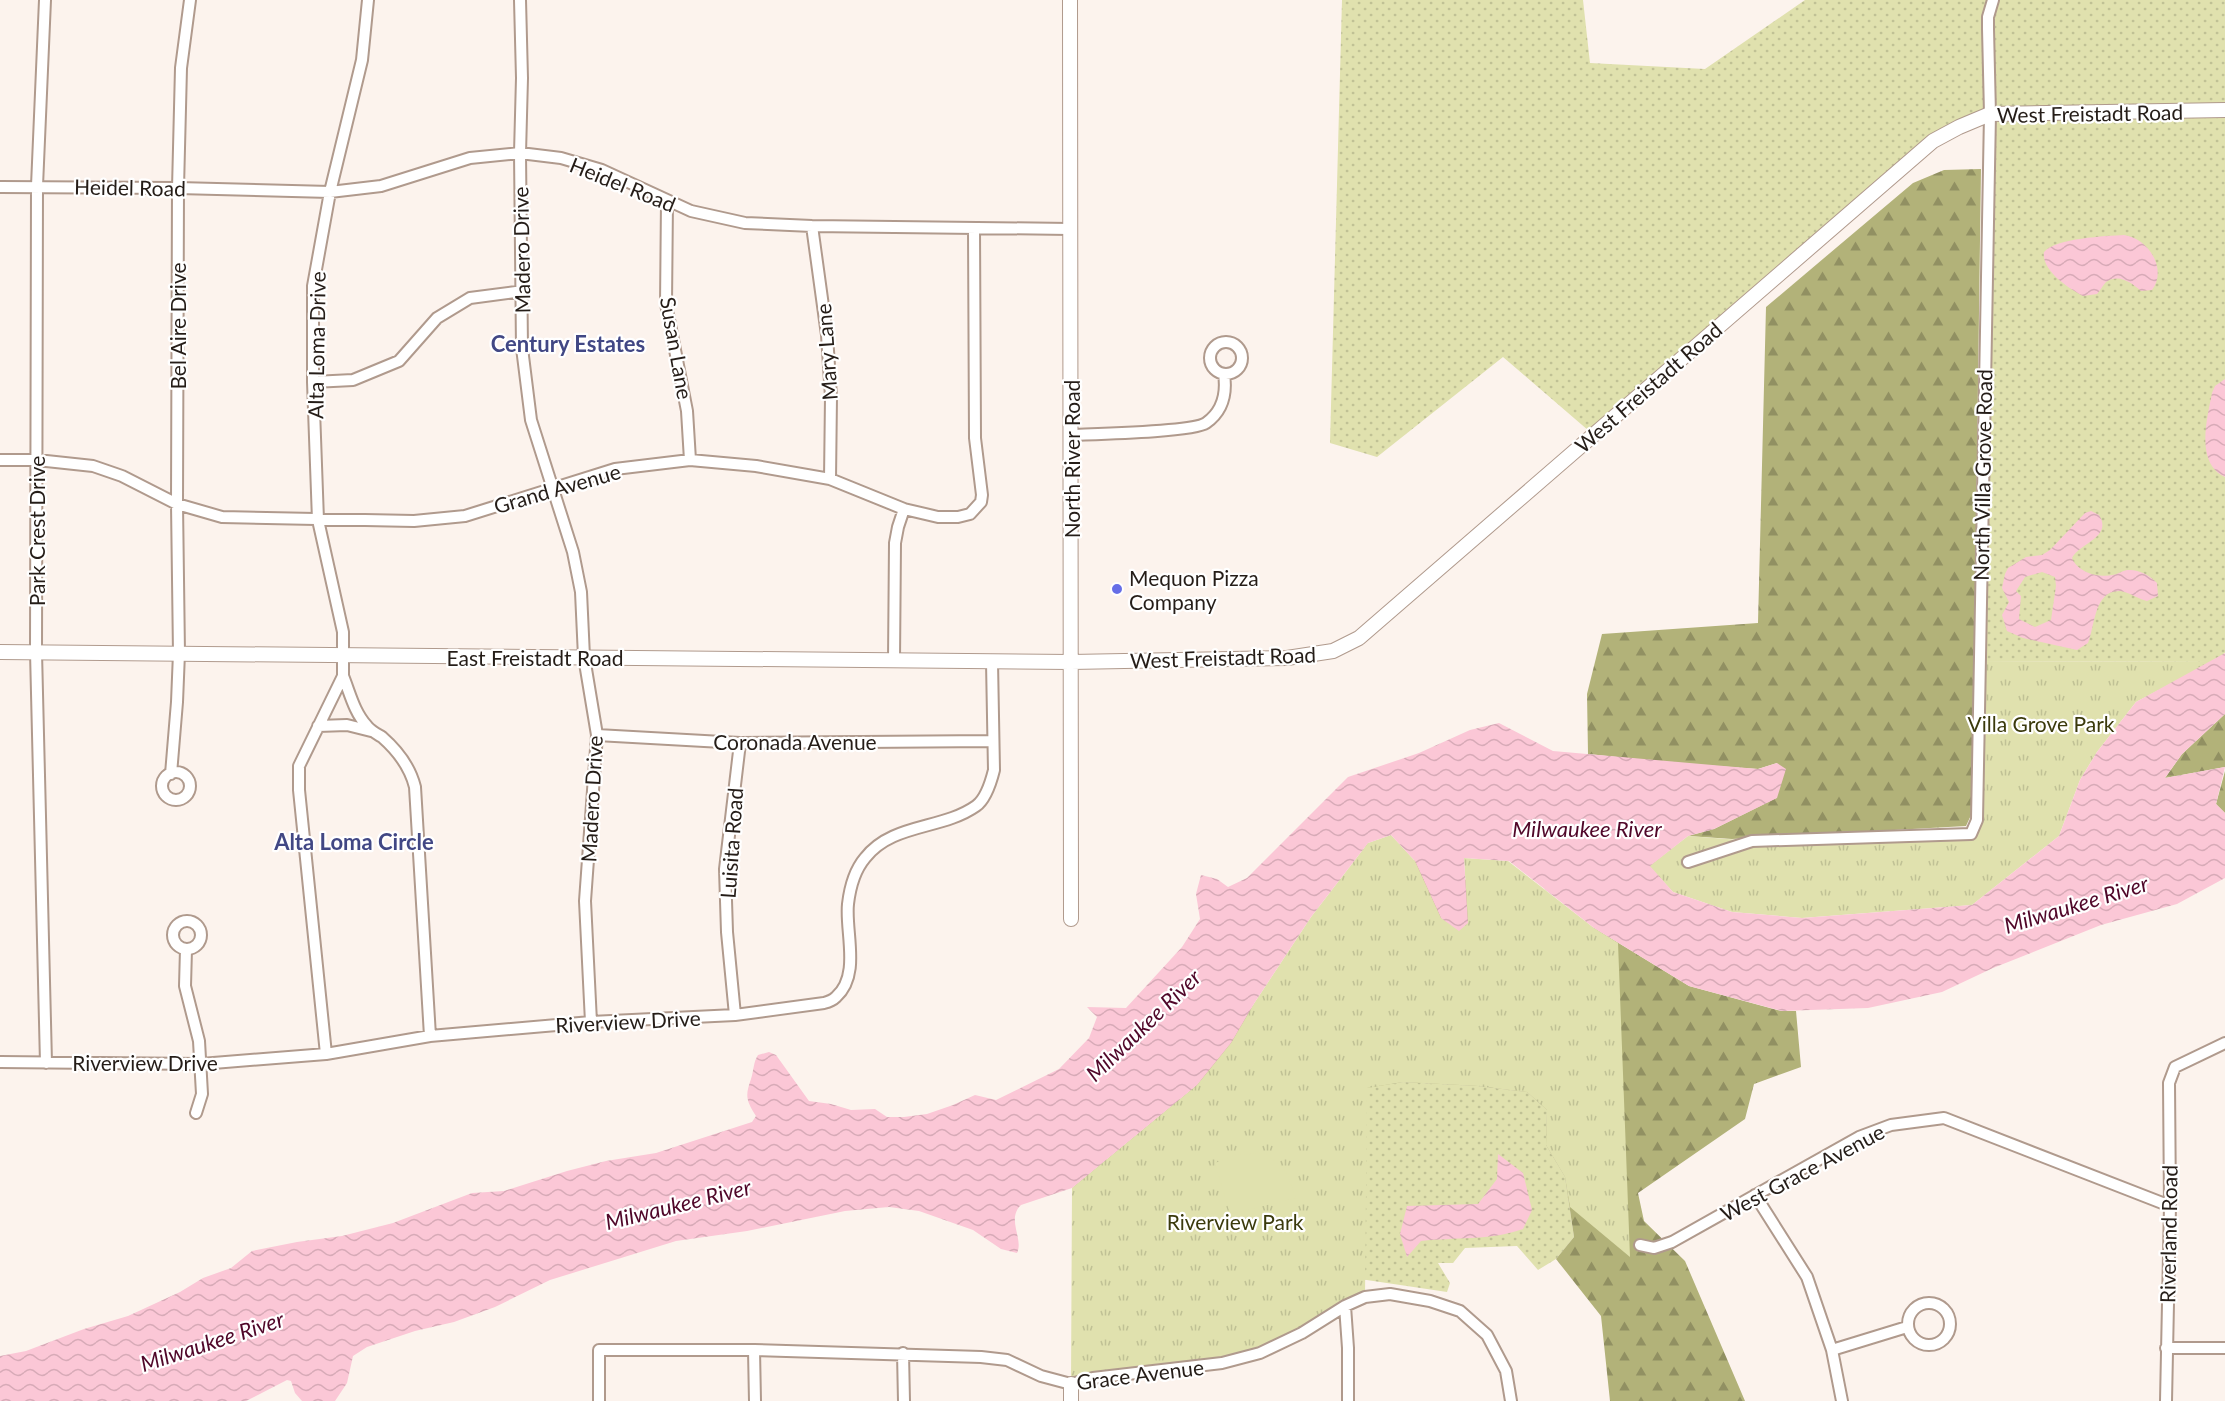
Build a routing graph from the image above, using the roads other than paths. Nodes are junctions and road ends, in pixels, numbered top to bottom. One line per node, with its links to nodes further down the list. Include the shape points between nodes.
1 (45, 0): 10 (street, Park Crest Drive)
2 (190, 0): 12 (street, Bel Aire Drive, via 181,68)
3 (368, 0): 13 (street, Alta Loma Drive, via 362,60)
4 (520, 0): 9 (street, Madero Drive)
5 (1070, 0): 17 (street, North River Road)
6 (1994, 0): 8 (street, North Villa Grove Road, via 1988,17)
7 (2225, 110): 8 (street, West Freistadt Road)
8 (1990, 114): 37 (street, West Freistadt Road, via 1933,141 1359,638 1333,651 1287,658); 45 (street, North Villa Grove Road, via 1977,820 1971,834 1752,841)
9 (520, 153): 13 (street, Heidel Road, via 470,158 381,186); 14 (street, Heidel Road, via 561,158 602,170); 18 (street, Madero Drive)
10 (37, 186): 11 (street, Heidel Road); 12 (street, Heidel Road); 23 (street, Park Crest Drive)
11 (0, 187)
12 (178, 188): 13 (street, Heidel Road); 27 (street, Bel Aire Drive)
13 (330, 192): 20 (street, Alta Loma Drive, via 313,286)
14 (667, 201): 15 (street, Heidel Road, via 728,220); 24 (street, Susan Lane, via 666,304 687,411)
15 (812, 226): 16 (street, Heidel Road); 25 (street, Mary Lane, via 827,335)
16 (974, 228): 17 (street, Heidel Road); 28 (street, Grand Avenue, via 975,438 981,502 970,514 958,517)
17 (1070, 229): 21 (street, North River Road)
18 (523, 291): 20 (street, via 470,298 437,318 399,361 353,380); 26 (street, Madero Drive, via 522,348 531,420)
19 (1224, 374): 21 (street, via 1227,391 1219,410 1204,425)
20 (313, 382): 29 (street, Alta Loma Drive)
21 (1071, 435): 37 (street, North River Road)
22 (0, 460): 23 (street, Grand Avenue)
23 (36, 460): 27 (street, Grand Avenue, via 93,466); 31 (street, Park Crest Drive)
24 (690, 460): 25 (street, Grand Avenue); 26 (street, Grand Avenue, via 615,469)
25 (830, 479): 28 (street, Grand Avenue)
26 (552, 489): 29 (street, Grand Avenue, via 465,516 414,521); 34 (street, Madero Drive, via 573,552 581,592)
27 (177, 504): 29 (street, Grand Avenue, via 222,517); 32 (street, Bel Aire Drive)
28 (904, 509): 35 (street, via 895,543)
29 (318, 520): 33 (street, Alta Loma Drive, via 343,632)
30 (0, 652): 31 (street, East Freistadt Road)
31 (36, 652): 32 (street, East Freistadt Road); 54 (street, Park Crest Drive)
32 (179, 653): 33 (street, East Freistadt Road); 44 (street, Bel Aire Drive)
33 (343, 656): 34 (street, East Freistadt Road); 38 (street, Alta Loma Drive)
34 (584, 657): 35 (street, East Freistadt Road); 41 (street, Madero Drive)
35 (894, 660): 36 (street, East Freistadt Road)
36 (992, 662): 37 (street, East Freistadt Road); 42 (street, Riverview Drive)
37 (1071, 662): 46 (street, North River Road)
38 (343, 676): 39 (street); 40 (street, via 361,718)
39 (318, 726): 40 (street, via 347,725); 52 (street, via 299,766 299,790)
40 (374, 732): 50 (street, via 400,756 415,787)
41 (597, 735): 43 (street, Coronada Avenue); 49 (street, Madero Drive, via 585,901)
42 (993, 741): 43 (street, Coronada Avenue); 48 (street, Riverview Drive, via 994,770 977,806 887,840 858,867 848,906 850,970 836,997 824,1004)
43 (740, 743): 48 (street, Luisita Road, via 725,869)
44 (171, 774)
45 (1688, 862)
46 (1071, 919)
47 (186, 949): 55 (street, via 185,986 196,1021)
48 (735, 1015): 49 (street, Riverview Drive)
49 (591, 1022): 50 (street, Riverview Drive)
50 (430, 1036): 52 (street, Riverview Drive)
51 (2225, 1043): 58 (street, Riverland Road, via 2175,1067 2169,1083)
52 (326, 1054): 55 (street, Riverview Drive)
53 (0, 1062): 54 (street, Riverview Drive)
54 (46, 1063): 55 (street, Riverview Drive)
55 (201, 1064): 56 (street, via 202,1094)
56 (196, 1113)
57 (1755, 1195): 58 (street, West Grace Avenue, via 1858,1137 1891,1125 1944,1118); 59 (street, West Grace Avenue, via 1668,1244 1652,1248); 65 (street, via 1807,1277)
58 (2170, 1206): 62 (street, Riverland Road)
59 (1640, 1245)
60 (1345, 1306): 67 (street, Grace Avenue, via 1260,1353 1222,1364 1093,1378); 68 (street, Grace Avenue, via 1365,1297 1390,1294 1460,1311 1487,1335 1506,1371); 73 (street)
61 (1907, 1327): 61 (street, via 1913,1339 1926,1345 1939,1343 1950,1326 1946,1312 1928,1303 1910,1313); 65 (street)
62 (2166, 1348): 63 (street); 75 (street, Riverland Road)
63 (2225, 1348)
64 (754, 1350): 66 (street, Grace Avenue); 69 (street, Grace Avenue, via 599,1350); 70 (street)
65 (1832, 1350): 74 (street)
66 (903, 1353): 67 (street, Grace Avenue, via 1007,1360 1041,1376); 71 (street)
67 (1071, 1384): 72 (street)
68 (1511, 1397)
69 (599, 1401)
70 (755, 1401)
71 (904, 1401)
72 (1071, 1401)
73 (1348, 1401)
74 (1842, 1401)
75 (2166, 1401)

